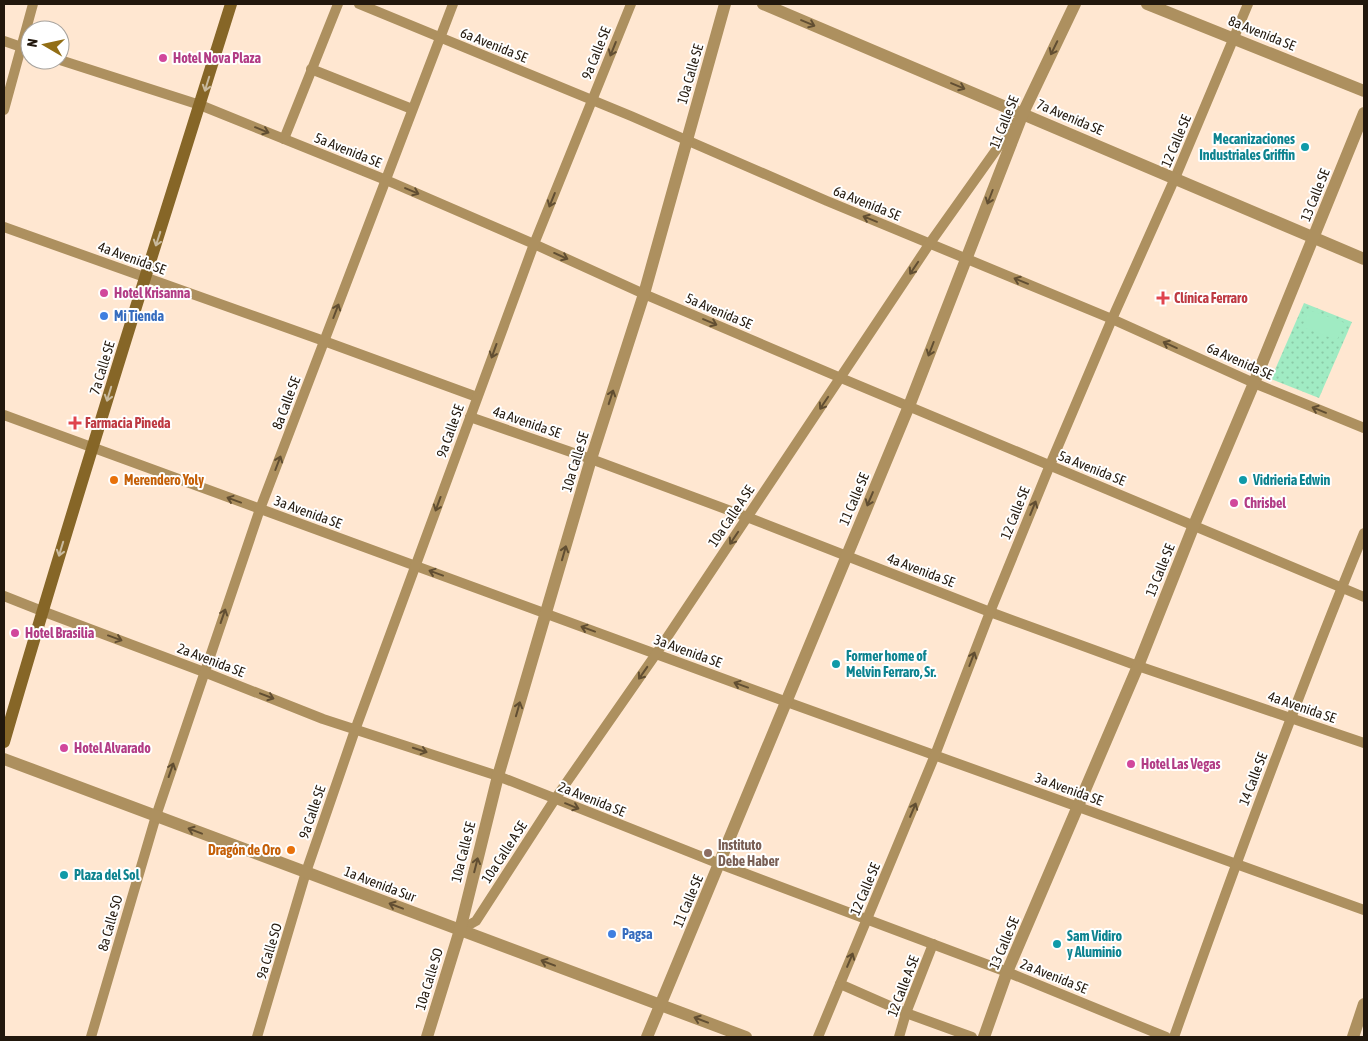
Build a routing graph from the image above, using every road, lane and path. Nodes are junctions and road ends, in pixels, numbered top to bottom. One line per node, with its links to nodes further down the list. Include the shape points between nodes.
1 (33, 4): 12 (street)
2 (231, 4): 22 (main road, 7a Calle SE, one-way to 22)
3 (338, 4): 19 (street)
4 (359, 4): 13 (street, 6a Avenida SE)
5 (453, 4): 13 (street, 8a Calle SE)
6 (631, 4): 21 (street, 9a Calle SE, one-way to 21)
7 (725, 4): 28 (street, 10a Calle SE)
8 (763, 4): 25 (street, 7a Avenida SE, one-way to 25)
9 (1075, 4): 25 (street, 11 Calle SE, one-way to 25)
10 (1147, 4): 14 (street, 8a Avenida SE)
11 (1248, 4): 14 (street, 12 Calle SE)
12 (30, 20)
13 (440, 38): 21 (street, 6a Avenida SE); 23 (street, 8a Calle SE)
14 (1233, 38): 20 (street, 8a Avenida SE); 29 (street, 12 Calle SE)
15 (4, 41): 16 (street)
16 (20, 47)
17 (70, 63): 22 (street, 5a Avenida SE)
18 (20, 64): 24 (street)
19 (311, 69): 23 (street); 27 (street)
20 (1364, 91)
21 (592, 99): 28 (street, 6a Avenida SE); 33 (street, 9a Calle SE, one-way to 33)
22 (200, 105): 27 (street, 5a Avenida SE, one-way to 27); 37 (main road, 7a Calle SE, one-way to 37)
23 (412, 109): 30 (street, 8a Calle SE)
24 (4, 110)
25 (1023, 113): 29 (street, 7a Avenida SE); 34 (street, 10a Calle A SE); 35 (street, 11 Calle SE, one-way to 35)
26 (1364, 113): 32 (street, 13 Calle SE)
27 (284, 139): 30 (street, 5a Avenida SE)
28 (686, 141): 34 (street, 6a Avenida SE, one-way to 28); 38 (street, 10a Calle SE)
29 (1175, 178): 32 (street, 7a Avenida SE); 39 (street, 12 Calle SE)
30 (386, 180): 33 (street, 5a Avenida SE, one-way to 33); 40 (street, 8a Calle SE, one-way to 30)
31 (4, 227): 37 (street, 4a Avenida SE)
32 (1314, 238): 36 (street, 7a Avenida SE); 42 (street, 13 Calle SE)
33 (534, 244): 38 (street, 5a Avenida SE, one-way to 38); 43 (street, 9a Calle SE, one-way to 43)
34 (930, 244): 35 (street, 6a Avenida SE); 41 (street, 10a Calle A SE, one-way to 41)
35 (966, 258): 39 (street, 6a Avenida SE, one-way to 35); 44 (street, 11 Calle SE, one-way to 44)
36 (1364, 259)
37 (145, 278): 40 (street, 4a Avenida SE); 48 (main road, 7a Calle SE, one-way to 48)
38 (644, 294): 41 (street, 5a Avenida SE, one-way to 41); 49 (street, 10a Calle SE, one-way to 38)
39 (1112, 319): 42 (street, 6a Avenida SE, one-way to 39); 50 (street, 12 Calle SE)
40 (324, 341): 43 (street, 4a Avenida SE); 51 (street, 8a Calle SE, one-way to 40)
41 (840, 378): 44 (street, 5a Avenida SE); 52 (street, 10a Calle A SE, one-way to 52)
42 (1254, 383): 47 (street, 6a Avenida SE, one-way to 42); 53 (street, 13 Calle SE)
43 (477, 397): 46 (street, 9a Calle SE)
44 (909, 406): 50 (street, 5a Avenida SE); 55 (street, 11 Calle SE, one-way to 55)
45 (4, 415): 48 (street, 3a Avenida SE)
46 (470, 417): 49 (street, 4a Avenida SE); 56 (street, 9a Calle SE, one-way to 56)
47 (1364, 428)
48 (93, 448): 51 (street, 3a Avenida SE, one-way to 48); 60 (main road, 7a Calle SE, one-way to 60)
49 (591, 459): 52 (street, 4a Avenida SE); 62 (street, 10a Calle SE, one-way to 49)
50 (1050, 465): 53 (street, 5a Avenida SE); 61 (street, 12 Calle SE, one-way to 50)
51 (260, 509): 56 (street, 3a Avenida SE); 65 (street, 8a Calle SE, one-way to 51)
52 (747, 517): 55 (street, 4a Avenida SE); 63 (street, 10a Calle A SE, one-way to 63)
53 (1194, 525): 57 (street, 5a Avenida SE); 64 (street, 13 Calle SE)
54 (1364, 533): 57 (street, 14 Calle SE)
55 (846, 555): 61 (street, 4a Avenida SE); 66 (street, 11 Calle SE)
56 (416, 566): 62 (street, 3a Avenida SE, one-way to 56); 68 (street, 9a Calle SE)
57 (1342, 588): 59 (street, 5a Avenida SE); 67 (street, 14 Calle SE)
58 (4, 596): 60 (street, 2a Avenida SE)
59 (1364, 598)
60 (42, 612): 65 (street, 2a Avenida SE, one-way to 65); 69 (main road, 7a Calle SE)
61 (990, 612): 64 (street, 4a Avenida SE); 71 (street, 12 Calle SE, one-way to 61)
62 (546, 613): 63 (street, 3a Avenida SE, one-way to 62); 73 (street, 10a Calle SE, one-way to 62)
63 (656, 654): 66 (street, 3a Avenida SE, one-way to 63); 74 (street, 10a Calle A SE, one-way to 74)
64 (1138, 666): 67 (street, 4a Avenida SE); 75 (street, 13 Calle SE)
65 (204, 672): 68 (street, 2a Avenida SE, one-way to 68); 76 (street, 8a Calle SE, one-way to 65)
66 (787, 702): 71 (street, 3a Avenida SE); 77 (street, 11 Calle SE)
67 (1291, 717): 70 (street, 4a Avenida SE); 78 (street, 14 Calle SE)
68 (355, 730): 73 (street, 2a Avenida SE, one-way to 73); 79 (street, 9a Calle SE)
69 (4, 742)
70 (1364, 743)
71 (936, 755): 75 (street, 3a Avenida SE); 81 (street, 12 Calle SE, one-way to 71)
72 (4, 759): 76 (street, 1a Avenida Sur)
73 (498, 776): 74 (street, 2a Avenida SE); 82 (street, 10a Calle SE, one-way to 73)
74 (555, 798): 77 (street, 2a Avenida SE, one-way to 77); 82 (street, 10a Calle A SE, via 476,921)
75 (1079, 807): 78 (street, 3a Avenida SE); 84 (street, 13 Calle SE)
76 (156, 816): 79 (street, 1a Avenida Sur, one-way to 76); 89 (street, 8a Calle SO)
77 (720, 864): 81 (street, 2a Avenida SE); 87 (street, 11 Calle SE)
78 (1236, 864): 80 (street, 3a Avenida SE); 99 (street, 14 Calle SE)
79 (306, 872): 82 (street, 1a Avenida Sur, one-way to 79); 90 (street, 9a Calle SO)
80 (1364, 910)
81 (867, 920): 83 (street, 2a Avenida SE); 85 (street, 12 Calle SE, one-way to 81)
82 (460, 930): 87 (street, 1a Avenida Sur, one-way to 82); 91 (street, 10a Calle SO)
83 (933, 944): 84 (street, 2a Avenida SE); 88 (street, 12 Calle A SE)
84 (1007, 972): 97 (street, 13 Calle SE); 98 (street, 2a Avenida SE)
85 (840, 984): 88 (street); 94 (street, 12 Calle SE)
86 (1364, 1004): 100 (street)
87 (661, 1005): 92 (street, 11 Calle SE); 93 (street, 1a Avenida Sur, one-way to 87)
88 (906, 1013): 95 (street, 12 Calle A SE); 96 (street)
89 (91, 1037)
90 (257, 1037)
91 (428, 1037)
92 (648, 1037)
93 (746, 1037)
94 (818, 1037)
95 (898, 1037)
96 (972, 1037)
97 (984, 1037)
98 (1166, 1037)
99 (1174, 1037)
100 (1353, 1037)

